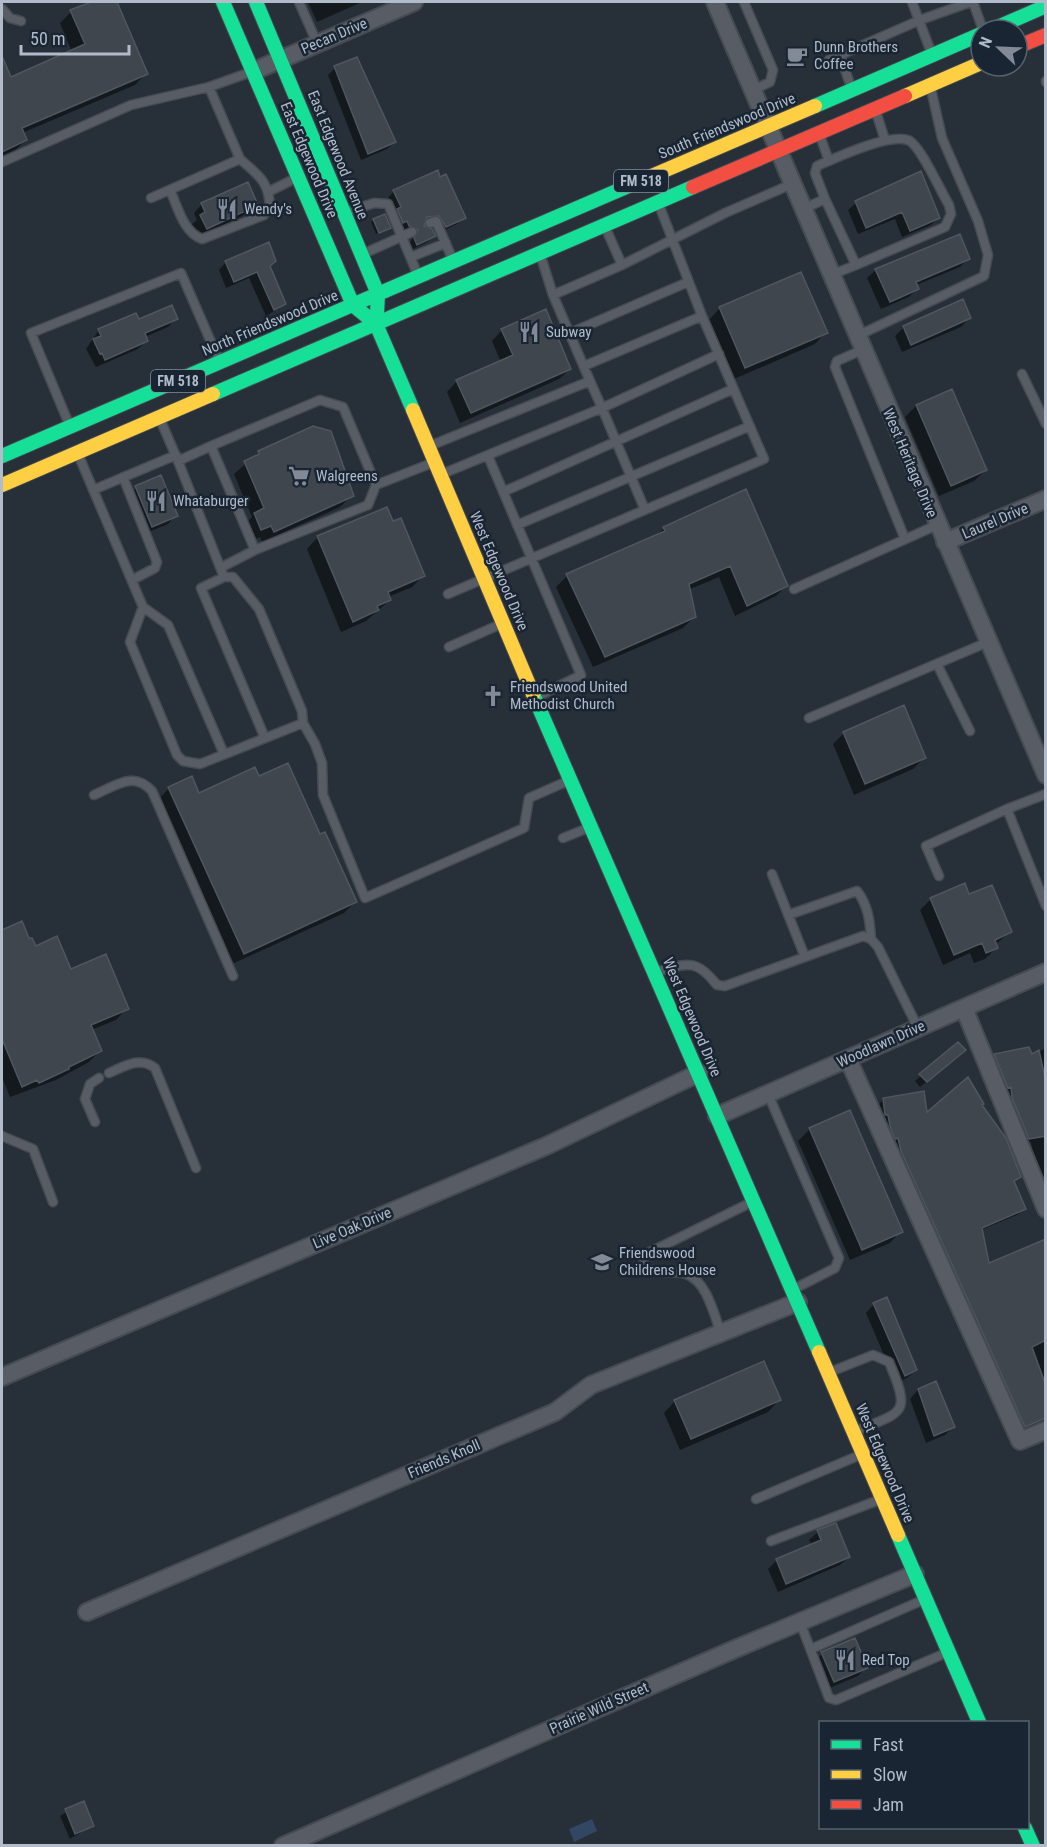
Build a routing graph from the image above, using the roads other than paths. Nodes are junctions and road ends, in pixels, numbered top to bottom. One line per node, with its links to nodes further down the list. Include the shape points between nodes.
1 (223, 2): 24 (main road, East Edgewood Drive)
2 (256, 2): 21 (main road, East Edgewood Avenue)
3 (299, 2): 18 (lane)
4 (715, 2): 27 (street, West Heritage Drive)
5 (744, 2): 27 (lane, via 773,70 770,82)
6 (912, 2): 13 (lane)
7 (972, 2): 11 (lane); 13 (lane)
8 (404, 3): 18 (street, Pecan Drive)
9 (1046, 6): 12 (main road)
10 (2, 9): 14 (lane, via 10,18)
11 (978, 18)
12 (1018, 18)
13 (920, 20): 19 (lane); 20 (lane)
14 (21, 21)
15 (1046, 35): 17 (main road)
16 (969, 39): 20 (main road, South Friendswood Drive / FM 518)
17 (1029, 42)
18 (317, 43): 21 (street, Pecan Drive)
19 (840, 55): 22 (lane); 28 (lane)
20 (933, 55): 28 (main road, South Friendswood Drive / FM 518)
21 (281, 59): 24 (street, Pecan Drive); 46 (main road, East Edgewood Avenue)
22 (830, 60)
23 (969, 68): 25 (main road, South Friendswood Drive / FM 518)
24 (254, 71): 26 (lane); 37 (main road, East Edgewood Drive)
25 (930, 84): 29 (main road, South Friendswood Drive / FM 518); 67 (lane, via 942,138 978,221 988,255 984,276)
26 (209, 87): 34 (lane); 36 (lane, via 131,105)
27 (753, 90): 30 (street, West Heritage Drive)
28 (853, 90): 30 (main road, South Friendswood Drive / FM 518)
29 (874, 108): 31 (main road, South Friendswood Drive / FM 518); 32 (lane)
30 (768, 126): 33 (street, West Heritage Drive); 45 (main road, South Friendswood Drive / FM 518)
31 (818, 132): 33 (main road, South Friendswood Drive / FM 518); 35 (lane)
32 (885, 140): 35 (lane); 57 (lane, via 899,138 914,145 948,205 949,222)
33 (778, 150): 38 (street, West Heritage Drive); 43 (main road, South Friendswood Drive / FM 518)
34 (240, 159): 39 (lane); 40 (lane, via 259,174)
35 (829, 161): 42 (lane, via 817,166 815,173)
36 (2, 162)
37 (298, 177): 40 (lane); 63 (main road, East Edgewood Drive)
38 (792, 184): 44 (street, West Heritage Drive); 50 (lane)
39 (170, 190): 40 (lane, via 188,229 202,239 264,215 270,208); 41 (lane)
40 (270, 191)
41 (151, 198)
42 (825, 199): 44 (lane); 57 (lane)
43 (658, 202): 45 (main road, South Friendswood Drive / FM 518); 50 (lane)
44 (803, 209): 58 (street, West Heritage Drive)
45 (600, 212): 52 (main road, South Friendswood Drive / FM 518); 55 (main road, South Friendswood Drive / FM 518); 56 (lane)
46 (344, 213): 49 (lane, via 385,202); 53 (main road, East Edgewood Avenue)
47 (430, 223): 51 (lane, via 436,221)
48 (412, 232): 49 (lane)
49 (403, 236): 53 (lane); 54 (lane)
50 (671, 240): 56 (lane); 60 (lane)
51 (446, 243): 54 (lane); 55 (lane)
52 (540, 253): 62 (lane); 65 (main road, South Friendswood Drive / FM 518)
53 (361, 255): 61 (main road, East Edgewood Avenue)
54 (411, 257): 59 (lane)
55 (454, 261): 59 (main road, South Friendswood Drive / FM 518)
56 (622, 265): 62 (lane)
57 (856, 265): 58 (lane)
58 (831, 275): 67 (street, West Heritage Drive)
59 (418, 276): 61 (main road, South Friendswood Drive / FM 518)
60 (688, 282): 64 (lane); 66 (lane)
61 (378, 294): 63 (main road, South Friendswood Drive / FM 518); 65 (main road, East Edgewood Avenue)
62 (554, 295): 66 (lane)
63 (354, 305): 65 (main road, East Edgewood Drive); 69 (main road, North Friendswood Drive / FM 518)
64 (702, 316): 68 (lane); 70 (lane)
65 (376, 324): 75 (main road, FM 518); 81 (main road, West Edgewood Drive)
66 (570, 333): 70 (lane)
67 (860, 343): 96 (street, West Heritage Drive); 97 (lane, via 837,361 836,367)
68 (719, 354): 73 (lane); 74 (lane)
69 (220, 363): 78 (main road, North Friendswood Drive / FM 518); 78 (lane, via 181,273 31,333)
70 (584, 366): 72 (lane)
71 (1022, 374): 76 (lane)
72 (590, 381): 74 (lane); 81 (lane)
73 (734, 389): 77 (lane); 79 (lane)
74 (602, 408): 79 (lane); 84 (lane)
75 (159, 416): 82 (main road, FM 518); 85 (lane)
76 (1046, 424)
77 (750, 426): 88 (lane); 94 (lane, via 764,459)
78 (70, 427): 82 (main road); 83 (main road, North Friendswood Drive / FM 518)
79 (616, 441): 88 (lane); 92 (lane)
80 (212, 446): 85 (lane); 90 (lane, via 320,400 343,407); 99 (lane)
81 (429, 447): 86 (main road, West Edgewood Drive)
82 (77, 451): 89 (main road, FM 518); 91 (lane)
83 (2, 456)
84 (488, 456): 86 (lane); 92 (lane)
85 (177, 458): 87 (lane); 101 (lane)
86 (438, 468): 90 (lane); 103 (main road, West Edgewood Drive)
87 (123, 477): 91 (lane); 104 (lane, via 157,562 155,568)
88 (631, 477): 94 (lane); 95 (lane)
89 (2, 485)
90 (376, 485): 99 (lane, via 368,505)
91 (93, 490): 104 (lane)
92 (503, 492): 95 (lane)
93 (1046, 499): 98 (street, Laurel Drive)
94 (645, 510): 100 (lane)
95 (517, 525): 100 (lane)
96 (937, 525): 97 (lane); 98 (street, West Heritage Drive)
97 (905, 539): 105 (lane)
98 (945, 542): 109 (street, West Heritage Drive)
99 (255, 550): 101 (lane)
100 (531, 560): 103 (lane); 112 (lane, via 581,675)
101 (222, 567): 102 (lane)
102 (224, 577): 114 (lane, via 233,577 259,609 302,711); 116 (lane, via 201,588)
103 (483, 578): 106 (lane); 108 (main road, West Edgewood Drive)
104 (132, 580): 107 (lane)
105 (794, 589)
106 (448, 594)
107 (143, 607): 117 (lane, via 168,625); 117 (lane, via 130,642 177,755 183,761 200,765)
108 (503, 624): 110 (lane); 112 (main road, West Edgewood Drive)
109 (988, 642): 111 (lane); 118 (street, West Heritage Drive)
110 (449, 647)
111 (937, 664): 113 (lane); 115 (lane)
112 (535, 698): 119 (main road, West Edgewood Drive)
113 (809, 718)
114 (303, 723): 116 (lane); 119 (lane, via 321,756 323,795 365,898 524,828 529,798)
115 (970, 732)
116 (265, 738): 117 (lane)
117 (224, 754)
118 (1046, 775)
119 (571, 780): 123 (main road, West Edgewood Drive)
120 (1046, 794): 122 (lane)
121 (94, 795): 133 (lane, via 130,780 143,781 152,791)
122 (1007, 809): 126 (lane, via 926,846); 127 (lane)
123 (592, 826): 124 (lane); 131 (main road, West Edgewood Drive)
124 (563, 838)
125 (772, 874): 128 (lane)
126 (939, 876)
127 (1046, 906)
128 (788, 915): 129 (lane, via 857,891 869,915); 130 (lane)
129 (872, 939): 130 (lane, via 857,937); 135 (lane)
130 (805, 957): 131 (lane, via 725,986 717,985 699,965 690,963)
131 (655, 972): 138 (main road, West Edgewood Drive)
132 (1046, 972): 134 (street, Woodlawn Drive)
133 (233, 975)
134 (964, 1008): 135 (street, Woodlawn Drive); 147 (street)
135 (918, 1028): 136 (street, Woodlawn Drive)
136 (848, 1059): 140 (street, Woodlawn Drive); 152 (street, via 1020,1441)
137 (109, 1073): 144 (lane, via 136,1061 155,1068)
138 (699, 1073): 141 (main road, West Edgewood Drive); 151 (street, Live Oak Drive, via 546,1146)
139 (99, 1078): 142 (lane, via 90,1084 85,1099)
140 (768, 1094): 141 (street, Woodlawn Drive); 148 (lane, via 839,1258 835,1268)
141 (717, 1116): 145 (main road, West Edgewood Drive)
142 (95, 1122)
143 (2, 1136): 146 (lane, via 33,1149)
144 (196, 1168)
145 (754, 1201): 148 (main road, West Edgewood Drive); 149 (lane, via 642,1256 645,1267 655,1272 686,1274 700,1282)
146 (53, 1202)
147 (1046, 1209)
148 (795, 1296): 149 (street, Friends Knoll); 150 (main road, West Edgewood Drive)
149 (721, 1333): 160 (street, Friends Knoll, via 591,1385 555,1412)
150 (828, 1373): 153 (main road, West Edgewood Drive); 153 (lane, via 873,1355 889,1362 894,1372 903,1406 896,1415)
151 (2, 1377)
152 (1046, 1430)
153 (854, 1432): 154 (main road, West Edgewood Drive)
154 (863, 1454): 155 (main road, West Edgewood Drive); 156 (lane)
155 (882, 1499): 157 (lane); 158 (main road, West Edgewood Drive)
156 (756, 1500)
157 (771, 1541)
158 (915, 1574): 159 (main road, West Edgewood Drive); 161 (street, Prairie Wild Street)
159 (926, 1599): 162 (lane); 163 (main road, West Edgewood Drive)
160 (87, 1612)
161 (800, 1622): 162 (lane); 166 (street, Prairie Wild Street)
162 (811, 1649): 163 (lane, via 829,1698 836,1700)
163 (949, 1652): 164 (main road, West Edgewood Drive)
164 (979, 1721)
165 (1026, 1829): 167 (main road)
166 (284, 1845)
167 (1033, 1845)

